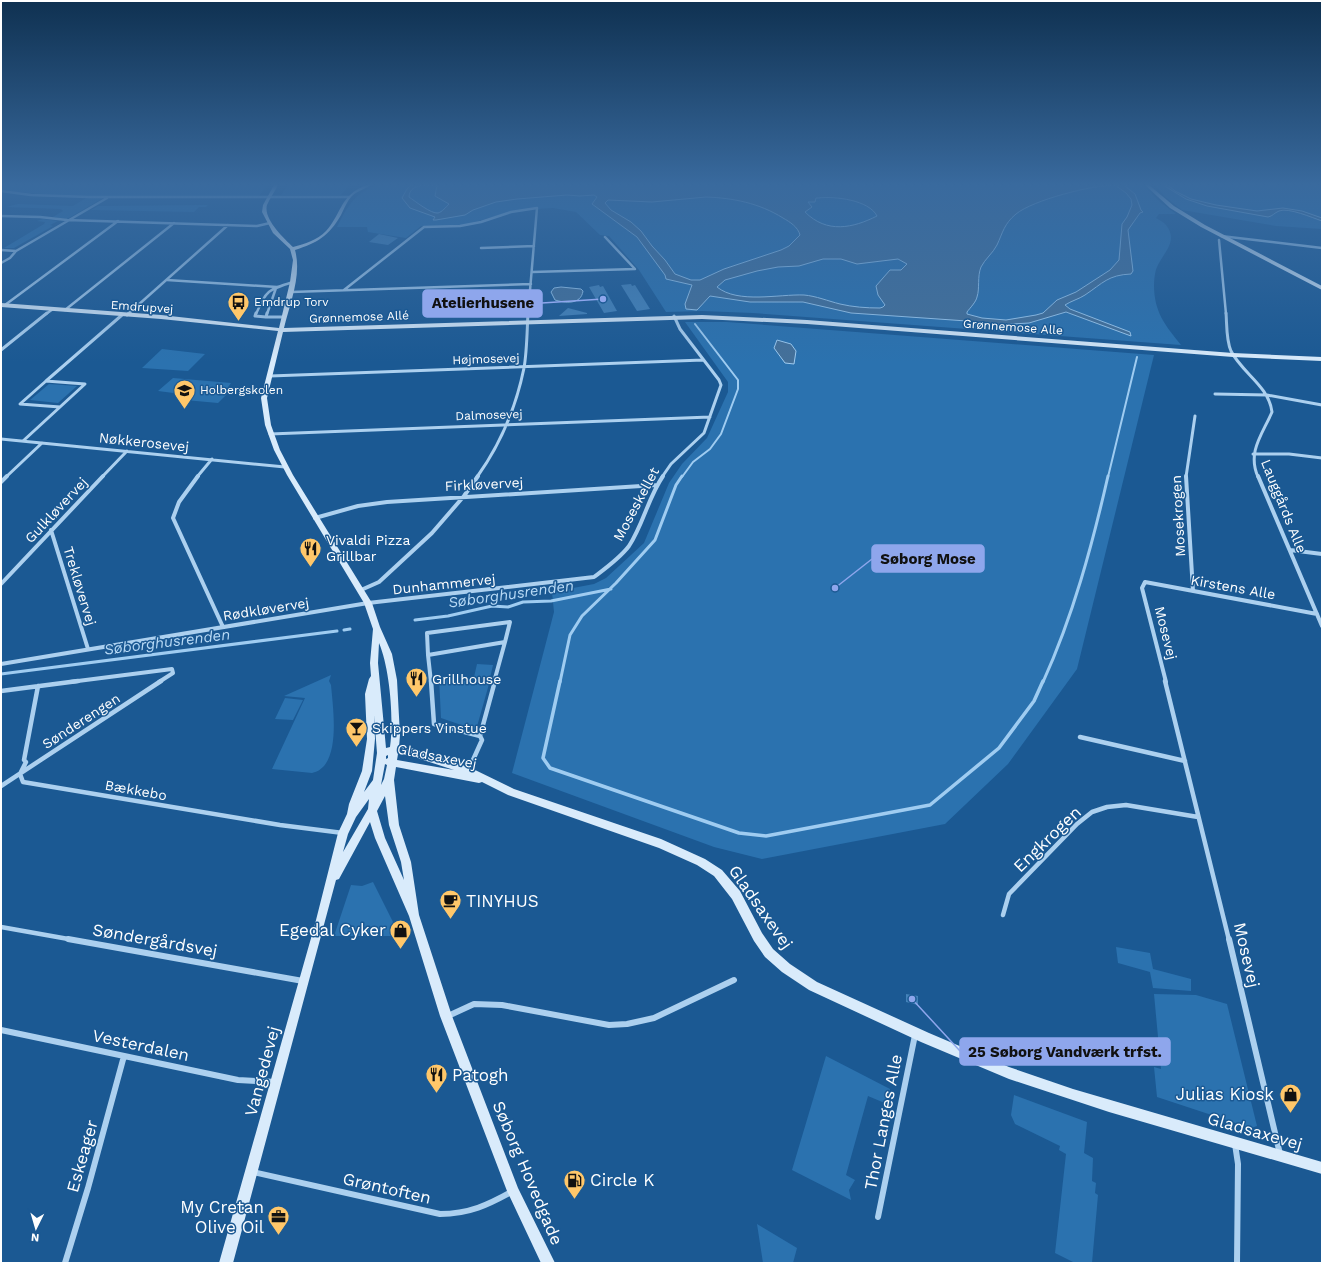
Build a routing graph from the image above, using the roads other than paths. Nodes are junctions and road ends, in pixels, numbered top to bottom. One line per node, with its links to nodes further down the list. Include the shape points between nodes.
1 (28, 244): 17 (street)
2 (87, 244): 27 (street)
3 (148, 244): 29 (street)
4 (207, 244): 20 (street)
5 (287, 244): 16 (street)
6 (310, 244): 16 (street)
7 (402, 244): 25 (street)
8 (612, 244): 19 (street, via 635,269)
9 (1220, 244): 38 (street, via 1229,346)
10 (1232, 244): 24 (street)
11 (1281, 244): 14 (street)
12 (534, 246): 13 (street); 19 (street)
13 (481, 248)
14 (1322, 248)
15 (1, 250): 17 (street)
16 (292, 250): 21 (street)
17 (16, 251): 18 (street)
18 (1, 263)
19 (532, 272): 22 (street)
20 (168, 280): 23 (street); 30 (street)
21 (293, 282): 23 (street); 26 (street)
22 (531, 284): 25 (street); 35 (street)
23 (277, 287): 32 (street); 32 (street, via 265,294 255,316)
24 (1322, 288)
25 (344, 290): 26 (street)
26 (291, 292): 33 (street)
27 (3, 305): 28 (street, Emdrupvej)
28 (53, 309): 29 (street, Emdrupvej); 37 (street)
29 (65, 311): 30 (street, Emdrupvej)
30 (125, 315): 36 (street, Emdrupvej); 43 (street)
31 (674, 316): 34 (street, Grønnemose Allé); 35 (street, Grønnemose Allé); 40 (street, Moseskellet, via 680,329)
32 (266, 317): 33 (street)
33 (284, 317): 36 (street)
34 (702, 317): 38 (street, Grønnemose Alle, via 807,322)
35 (528, 321): 36 (street, Grønnemose Allé); 41 (street)
36 (281, 330): 42 (street)
37 (1, 350)
38 (1233, 355): 39 (street, Grønnemose Alle); 45 (street)
39 (1322, 359)
40 (703, 360): 41 (street, Højmosevej); 49 (street, Moseskellet, via 721,385)
41 (524, 367): 42 (street, Højmosevej); 50 (street)
42 (270, 376): 51 (street, via 264,403)
43 (46, 381): 47 (street, via 85,384); 47 (street, via 20,404)
44 (1215, 394): 45 (street)
45 (1267, 395): 46 (street); 56 (street, Lauggårds Alle, via 1272,412)
46 (1322, 405)
47 (60, 407): 53 (street)
48 (1195, 416): 71 (street, Mosekrogen, via 1185,481)
49 (710, 417): 50 (street, Dalmosevej); 61 (street, Moseskellet, via 704,433 671,464)
50 (507, 424): 51 (street, Dalmosevej); 62 (street, via 491,458)
51 (270, 434): 59 (street)
52 (1, 439): 53 (street, Nøkkerosevej)
53 (23, 441): 54 (street, Nøkkerosevej)
54 (42, 443): 55 (street, Nøkkerosevej); 60 (street)
55 (127, 451): 58 (street, Nøkkerosevej); 64 (street, Gulkløvervej)
56 (1253, 454): 57 (street, via 1289,454); 65 (street, Lauggårds Alle, via 1254,468)
57 (1322, 458)
58 (212, 459): 59 (street, Nøkkerosevej); 75 (street, via 181,497 173,518)
59 (284, 467): 63 (street)
60 (1, 482)
61 (657, 485): 62 (street, Firkløvervej); 67 (street, Moseskellet, via 628,547)
62 (464, 496): 63 (street, Firkløvervej, via 364,504); 70 (street, via 432,533 390,573 379,582)
63 (315, 518): 70 (street)
64 (51, 530): 69 (street, Gulkløvervej); 78 (street, Trekløvervej)
65 (1290, 550): 66 (street); 73 (street, Lauggårds Alle)
66 (1322, 554)
67 (594, 577): 72 (street, Dunhammervej)
68 (1145, 582): 71 (street, Kirstens Alle); 88 (street, Mosevej, via 1142,588)
69 (1, 584)
70 (361, 590): 72 (street)
71 (1193, 591): 73 (street, Kirstens Alle)
72 (368, 603): 75 (street, Rødkløvervej); 76 (street)
73 (1317, 614): 74 (street, Lauggårds Alle)
74 (1322, 626)
75 (224, 627): 78 (street, Rødkløvervej)
76 (376, 627): 81 (street); 86 (street, via 388,654 393,680 396,735)
77 (505, 642): 79 (street); 79 (street, via 510,622 426,633); 84 (street)
78 (88, 649): 80 (street, Rødkløvervej)
79 (428, 654): 84 (street, via 434,724)
80 (1, 664)
81 (375, 672): 87 (street); 98 (street, Vangedevej, via 369,694 370,754)
82 (38, 686): 83 (street); 92 (street, via 24,760 26,762); 92 (street, Sønderengen, via 172,669 173,673)
83 (1, 691)
84 (480, 736): 91 (street, via 482,740)
85 (1080, 737): 88 (street)
86 (394, 750): 87 (street, Gladsaxevej); 90 (street); 91 (street, Gladsaxevej, via 411,752)
87 (382, 753): 89 (street)
88 (1185, 761): 99 (street, Mosevej)
89 (380, 762): 90 (street, Gladsaxevej); 94 (street)
90 (393, 762): 93 (street); 95 (street, Gladsaxevej)
91 (468, 771): 95 (street, Gladsaxevej)
92 (20, 774): 96 (street, Sønderengen); 100 (street, Bækkebo, via 23,782 280,825)
93 (390, 780): 97 (street, Vangedevej); 104 (street, Søborg Hovedgade, via 394,825 406,862)
94 (377, 781): 97 (street); 98 (street)
95 (487, 781): 110 (street, Gladsaxevej, via 511,792 661,844 701,862 718,873 736,895 758,937 769,953 786,968 813,986)
96 (1, 786)
97 (372, 811): 101 (street, Vangedevej); 104 (street, Søborg Hovedgade, via 380,838)
98 (352, 815): 100 (street, Vangedevej)
99 (1198, 817): 103 (street, Engkrogen, via 1126,805 1092,812 1008,894); 114 (street, Mosevej)
100 (343, 833): 101 (street); 102 (street, Vangedevej)
101 (349, 850): 102 (street, Vangedevej)
102 (329, 888): 107 (street, Vangedevej)
103 (1003, 914)
104 (414, 915): 108 (street, Søborg Hovedgade)
105 (1, 927): 107 (street, Søndergårdsvej)
106 (734, 980): 108 (street, via 654,1018 627,1024 609,1024 502,1005 474,1004)
107 (304, 981): 112 (street, Vangedevej)
108 (446, 1016): 117 (street, Søborg Hovedgade)
109 (1, 1030): 111 (street, Vesterdalen)
110 (916, 1032): 113 (street, Gladsaxevej, via 1038,1083); 118 (street, Thor Langes Alle)
111 (124, 1056): 112 (street, Vesterdalen, via 238,1080); 119 (street, Eskeager)
112 (276, 1082): 116 (street, Vangedevej)
113 (1234, 1142): 114 (street, Gladsaxevej); 122 (street, via 1238,1164)
114 (1281, 1156): 115 (street, Gladsaxevej)
115 (1322, 1168)
116 (251, 1172): 117 (street, Grøntoften, via 440,1214 458,1215 477,1210); 120 (street, Vangedevej)
117 (513, 1191): 121 (street, Søborg Hovedgade)
118 (878, 1217)
119 (66, 1263)
120 (226, 1263)
121 (548, 1263)
122 (1237, 1263)

